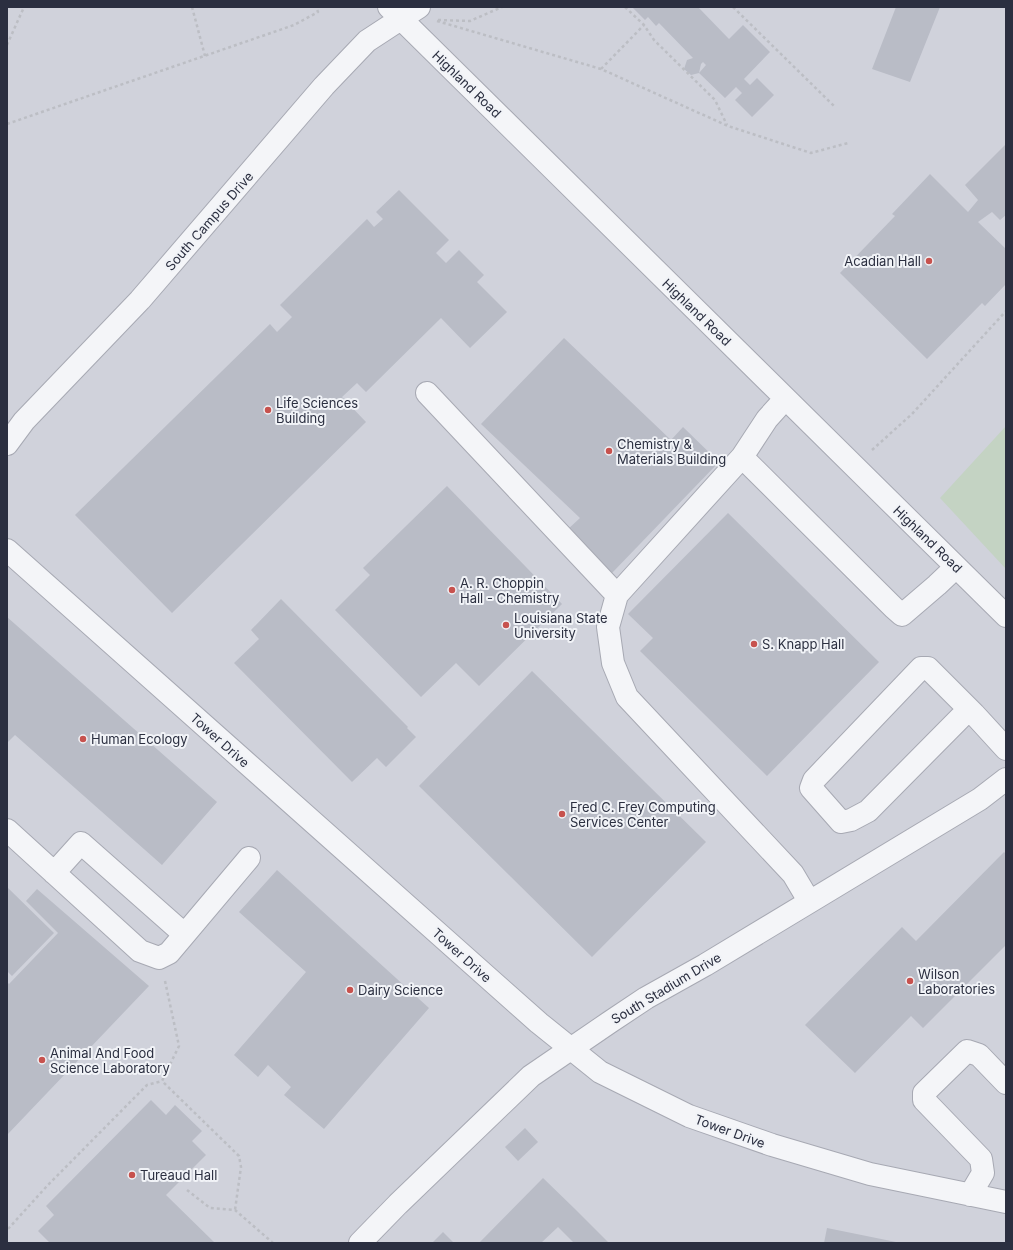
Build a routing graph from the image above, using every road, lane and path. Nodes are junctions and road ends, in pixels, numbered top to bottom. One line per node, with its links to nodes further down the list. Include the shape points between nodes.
1 (24, 7): 10 (path)
2 (192, 7): 11 (path)
3 (316, 7): 11 (path, via 318,12 294,26)
4 (418, 7): 8 (street, South Campus Drive)
5 (502, 7): 12 (path, via 470,21 433,20)
6 (625, 7): 9 (path)
7 (733, 7): 13 (path)
8 (395, 13): 19 (street, Highland Road); 20 (street, South Campus Drive, via 324,86 140,300 24,421)
9 (644, 25): 12 (path); 15 (path, via 654,40 715,100)
10 (7, 45)
11 (205, 56): 14 (path)
12 (601, 69): 15 (path)
13 (835, 107)
14 (7, 124)
15 (728, 126): 16 (path, via 810,153)
16 (848, 143)
17 (1006, 311): 21 (path, via 912,414)
18 (426, 393): 25 (street)
19 (785, 399): 22 (street, via 767,419); 24 (street, Highland Road)
20 (7, 444)
21 (872, 450)
22 (742, 456): 24 (street, via 902,615); 25 (street)
23 (7, 550): 36 (street, Tower Drive)
24 (956, 567): 26 (street, Highland Road)
25 (618, 595): 33 (street, via 608,627 613,663 627,697 793,874)
26 (1006, 616)
27 (969, 709): 27 (street, via 928,668 921,668 814,780 811,788 841,822 851,820 868,811); 28 (street)
28 (1006, 749)
29 (1006, 779): 33 (street, South Stadium Drive, via 980,799)
30 (7, 830): 32 (street)
31 (249, 858): 34 (street)
32 (54, 873): 34 (street, via 140,950 159,958 169,952); 34 (street, via 81,843)
33 (809, 901): 36 (street, South Stadium Drive, via 646,998)
34 (184, 934)
35 (165, 981): 37 (path, via 179,1046)
36 (571, 1049): 40 (street, Tower Drive, via 600,1072 689,1116 772,1145 870,1174); 45 (street, South Stadium Drive, via 531,1076)
37 (162, 1081): 42 (path, via 239,1156 241,1167); 43 (path, via 147,1085)
38 (1006, 1083): 40 (street, via 979,1055 968,1051 924,1093 924,1100 981,1159 983,1174)
39 (187, 1190): 42 (path, via 210,1208)
40 (970, 1195): 41 (street, Tower Drive)
41 (1006, 1202)
42 (235, 1210): 44 (path)
43 (8, 1228)
44 (273, 1243)
45 (360, 1243)

